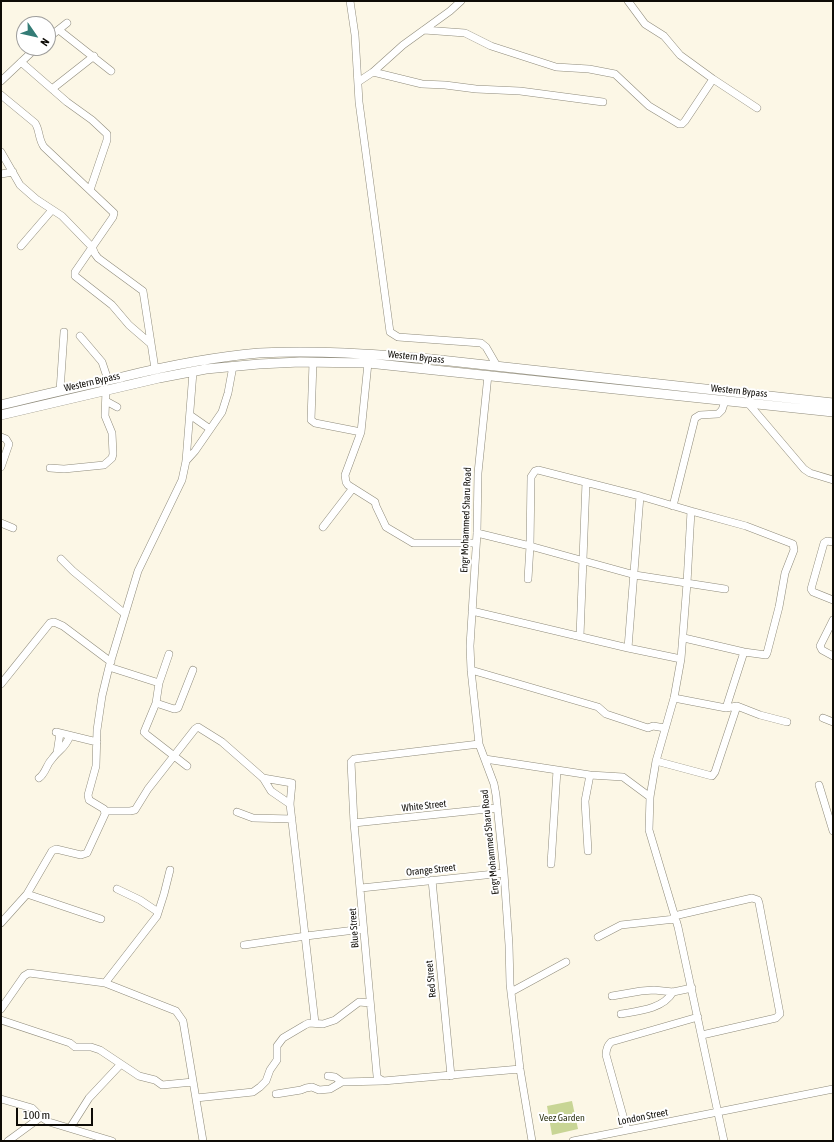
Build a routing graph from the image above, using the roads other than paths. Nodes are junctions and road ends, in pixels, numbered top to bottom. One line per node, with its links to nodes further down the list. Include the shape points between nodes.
1 (350, 1): 15 (street)
2 (461, 1): 6 (street)
3 (628, 1): 13 (street, via 645,24 664,36 680,54)
4 (67, 23): 5 (street)
5 (59, 30): 7 (street); 9 (street)
6 (424, 30): 12 (street, via 403,44); 13 (street, via 464,33 491,46 556,67 615,74 655,110 679,124 686,121)
7 (56, 32)
8 (27, 56): 10 (street)
9 (94, 56): 11 (street); 16 (street)
10 (21, 62): 14 (street); 16 (street)
11 (111, 71)
12 (373, 72): 15 (street); 18 (street, via 422,84 520,91)
13 (713, 79): 19 (street)
14 (1, 81)
15 (358, 82): 33 (street, via 390,332 398,337 481,343)
16 (52, 89): 23 (street, via 107,134)
17 (1, 95): 23 (street, via 35,123 44,147)
18 (603, 102)
19 (757, 108)
20 (1, 152): 21 (street)
21 (13, 172): 22 (street); 24 (street, via 28,194)
22 (1, 174)
23 (90, 190): 26 (street, via 114,215)
24 (52, 210): 25 (street); 26 (street, via 62,216)
25 (21, 246)
26 (92, 247): 29 (street, via 98,258 143,290); 29 (street, via 75,272 75,276 112,305 129,325)
27 (64, 332): 39 (street)
28 (80, 336): 37 (street, via 102,362)
29 (151, 344): 34 (street)
30 (313, 362): 31 (main road, Western Bypass); 32 (main road, Western Bypass); 51 (street, via 311,420)
31 (368, 363): 36 (main road, Western Bypass); 51 (street)
32 (233, 366): 35 (main road, Western Bypass); 50 (street, via 222,412)
33 (497, 366): 34 (main road, Western Bypass, via 364,353 299,351 234,356); 44 (main road, Western Bypass)
34 (155, 369): 37 (main road, Western Bypass)
35 (193, 372): 38 (main road, Western Bypass); 49 (street)
36 (488, 376): 42 (main road, Western Bypass); 65 (street, Engr Mohammed Sharu Road, via 478,473)
37 (108, 380): 39 (main road, Western Bypass)
38 (106, 390): 40 (main road, Western Bypass); 41 (street)
39 (60, 391): 40 (main road, Western Bypass)
40 (48, 398): 45 (main road, Western Bypass); 48 (main road, Western Bypass)
41 (106, 401): 46 (street); 55 (street, via 105,416 112,433 113,454 109,462 91,466)
42 (725, 401): 43 (main road, Western Bypass); 60 (street, via 718,414 700,415 695,418)
43 (748, 403): 47 (main road, Western Bypass); 56 (street, via 804,468)
44 (833, 403)
45 (1, 405)
46 (117, 407)
47 (833, 412)
48 (1, 415)
49 (190, 415): 50 (street); 53 (street)
50 (210, 429): 53 (street)
51 (361, 432): 58 (street, via 345,475 346,482)
52 (1, 437): 54 (street, via 9,444)
53 (186, 461): 77 (street, via 181,482 138,571)
54 (1, 467)
55 (50, 468)
56 (833, 480)
57 (586, 482): 59 (street); 68 (street, via 538,470 532,473); 70 (street)
58 (353, 488): 63 (street); 67 (street, via 375,502 386,527 413,543)
59 (640, 496): 60 (street); 71 (street)
60 (673, 506): 61 (street)
61 (691, 511): 73 (street); 82 (street, via 746,526 790,542 794,546 785,573 767,653 764,656)
62 (1, 523): 64 (street)
63 (323, 527)
64 (14, 528)
65 (477, 533): 67 (street, Engr Mohammed Sharu Road); 68 (street)
66 (833, 542): 75 (street, via 827,540 824,543 811,589 812,592)
67 (476, 543): 76 (street, Engr Mohammed Sharu Road)
68 (530, 546): 70 (street); 72 (street)
69 (61, 559): 77 (street)
70 (584, 561): 71 (street); 79 (street)
71 (635, 575): 73 (street); 81 (street)
72 (528, 579)
73 (688, 584): 74 (street); 80 (street)
74 (725, 589)
75 (833, 600)
76 (472, 610): 79 (street); 88 (street, Engr Mohammed Sharu Road)
77 (125, 614): 86 (street)
78 (833, 620): 84 (street, via 820,646)
79 (580, 636): 81 (street)
80 (684, 638): 82 (street); 85 (street)
81 (628, 648): 85 (street)
82 (744, 652): 94 (street)
83 (170, 654): 89 (street)
84 (833, 656)
85 (681, 659): 91 (street)
86 (110, 664): 89 (street); 90 (street, via 63,626 54,622 50,623); 100 (street, via 101,702)
87 (193, 670): 92 (street, via 178,708)
88 (471, 670): 98 (street, via 598,706 606,714 648,728); 101 (street, Engr Mohammed Sharu Road)
89 (159, 683): 92 (street)
90 (1, 684)
91 (674, 698): 94 (street); 98 (street)
92 (156, 703): 103 (street, via 145,734)
93 (737, 706): 94 (street); 96 (street); 105 (street, via 712,776)
94 (726, 708)
95 (823, 718): 97 (street)
96 (786, 722)
97 (833, 722)
98 (665, 728): 105 (street)
99 (70, 736): 100 (street); 102 (street, via 65,747); 102 (street, via 58,733)
100 (97, 742): 115 (street, via 96,766 88,798)
101 (479, 744): 104 (street, Engr Mohammed Sharu Road); 118 (street, Blue Street, via 354,759 351,764)
102 (58, 753): 109 (street)
103 (174, 756): 106 (street); 110 (street, via 198,727 222,742); 115 (street, via 135,810)
104 (485, 759): 107 (street); 114 (street, Engr Mohammed Sharu Road, via 494,784)
105 (656, 761): 112 (street)
106 (187, 766)
107 (557, 770): 108 (street); 121 (street)
108 (590, 775): 112 (street, via 623,777); 120 (street, via 585,801)
109 (39, 778)
110 (263, 778): 113 (street, via 271,791); 113 (street, via 292,784)
111 (819, 785): 119 (street)
112 (650, 796): 129 (street, via 650,836)
113 (290, 804): 117 (street)
114 (497, 808): 118 (street, White Street); 123 (street, Engr Mohammed Sharu Road)
115 (105, 811): 127 (street, via 106,814 87,853 81,855 52,850)
116 (237, 812): 117 (street, via 253,818)
117 (292, 819): 133 (street)
118 (354, 823): 126 (street, Blue Street)
119 (833, 831)
120 (588, 851)
121 (551, 864)
122 (170, 870): 128 (street)
123 (504, 873): 124 (street, Orange Street); 139 (street, Engr Mohammed Sharu Road)
124 (432, 880): 126 (street, Orange Street); 152 (street, Red Street)
125 (117, 888): 128 (street)
126 (361, 888): 132 (street, Blue Street)
127 (27, 894): 130 (street); 131 (street)
128 (158, 912): 137 (street, via 153,923)
129 (675, 917): 134 (street, via 621,925); 138 (street); 148 (street, via 752,898 759,903 780,1014 776,1018)
130 (102, 919)
131 (1, 923)
132 (363, 929): 133 (street); 142 (street, Blue Street)
133 (306, 936): 135 (street); 147 (street)
134 (598, 937)
135 (244, 945)
136 (566, 962): 139 (street)
137 (105, 983): 143 (street, via 29,974 24,976); 154 (street, via 176,1011 183,1021)
138 (692, 988): 140 (street); 145 (street)
139 (511, 992): 150 (street, Engr Mohammed Sharu Road)
140 (673, 992): 141 (street, via 654,990); 144 (street, via 664,1003)
141 (612, 996)
142 (370, 1003): 147 (street, via 360,1002 334,1020 323,1024); 153 (street, Blue Street, via 377,1076)
143 (1, 1009)
144 (622, 1014)
145 (698, 1017): 148 (street); 163 (street, via 608,1045 606,1055)
146 (1, 1020): 149 (street, via 70,1042 75,1047 98,1049)
147 (315, 1023): 158 (street, via 305,1025 279,1042 277,1060 266,1081 257,1090)
148 (702, 1035): 160 (street)
149 (120, 1064): 154 (street, via 139,1076 155,1080 162,1085); 162 (street, via 89,1098)
150 (520, 1069): 152 (street); 169 (street, Engr Mohammed Sharu Road)
151 (328, 1076): 155 (street, via 336,1077)
152 (451, 1076): 153 (street)
153 (383, 1081): 155 (street)
154 (193, 1082): 158 (street)
155 (342, 1082): 157 (street, via 330,1089 320,1090 312,1087)
156 (833, 1089): 160 (street, London Street)
157 (276, 1094)
158 (196, 1098): 168 (street)
159 (1, 1099): 161 (street, via 32,1108)
160 (717, 1112): 163 (street, London Street); 171 (street)
161 (41, 1117): 162 (street); 164 (street)
162 (70, 1128): 167 (street)
163 (627, 1130): 170 (street, London Street)
164 (18, 1134): 165 (street); 166 (street)
165 (8, 1141)
166 (22, 1141)
167 (112, 1141)
168 (203, 1141)
169 (532, 1141)
170 (573, 1141)
171 (724, 1141)

